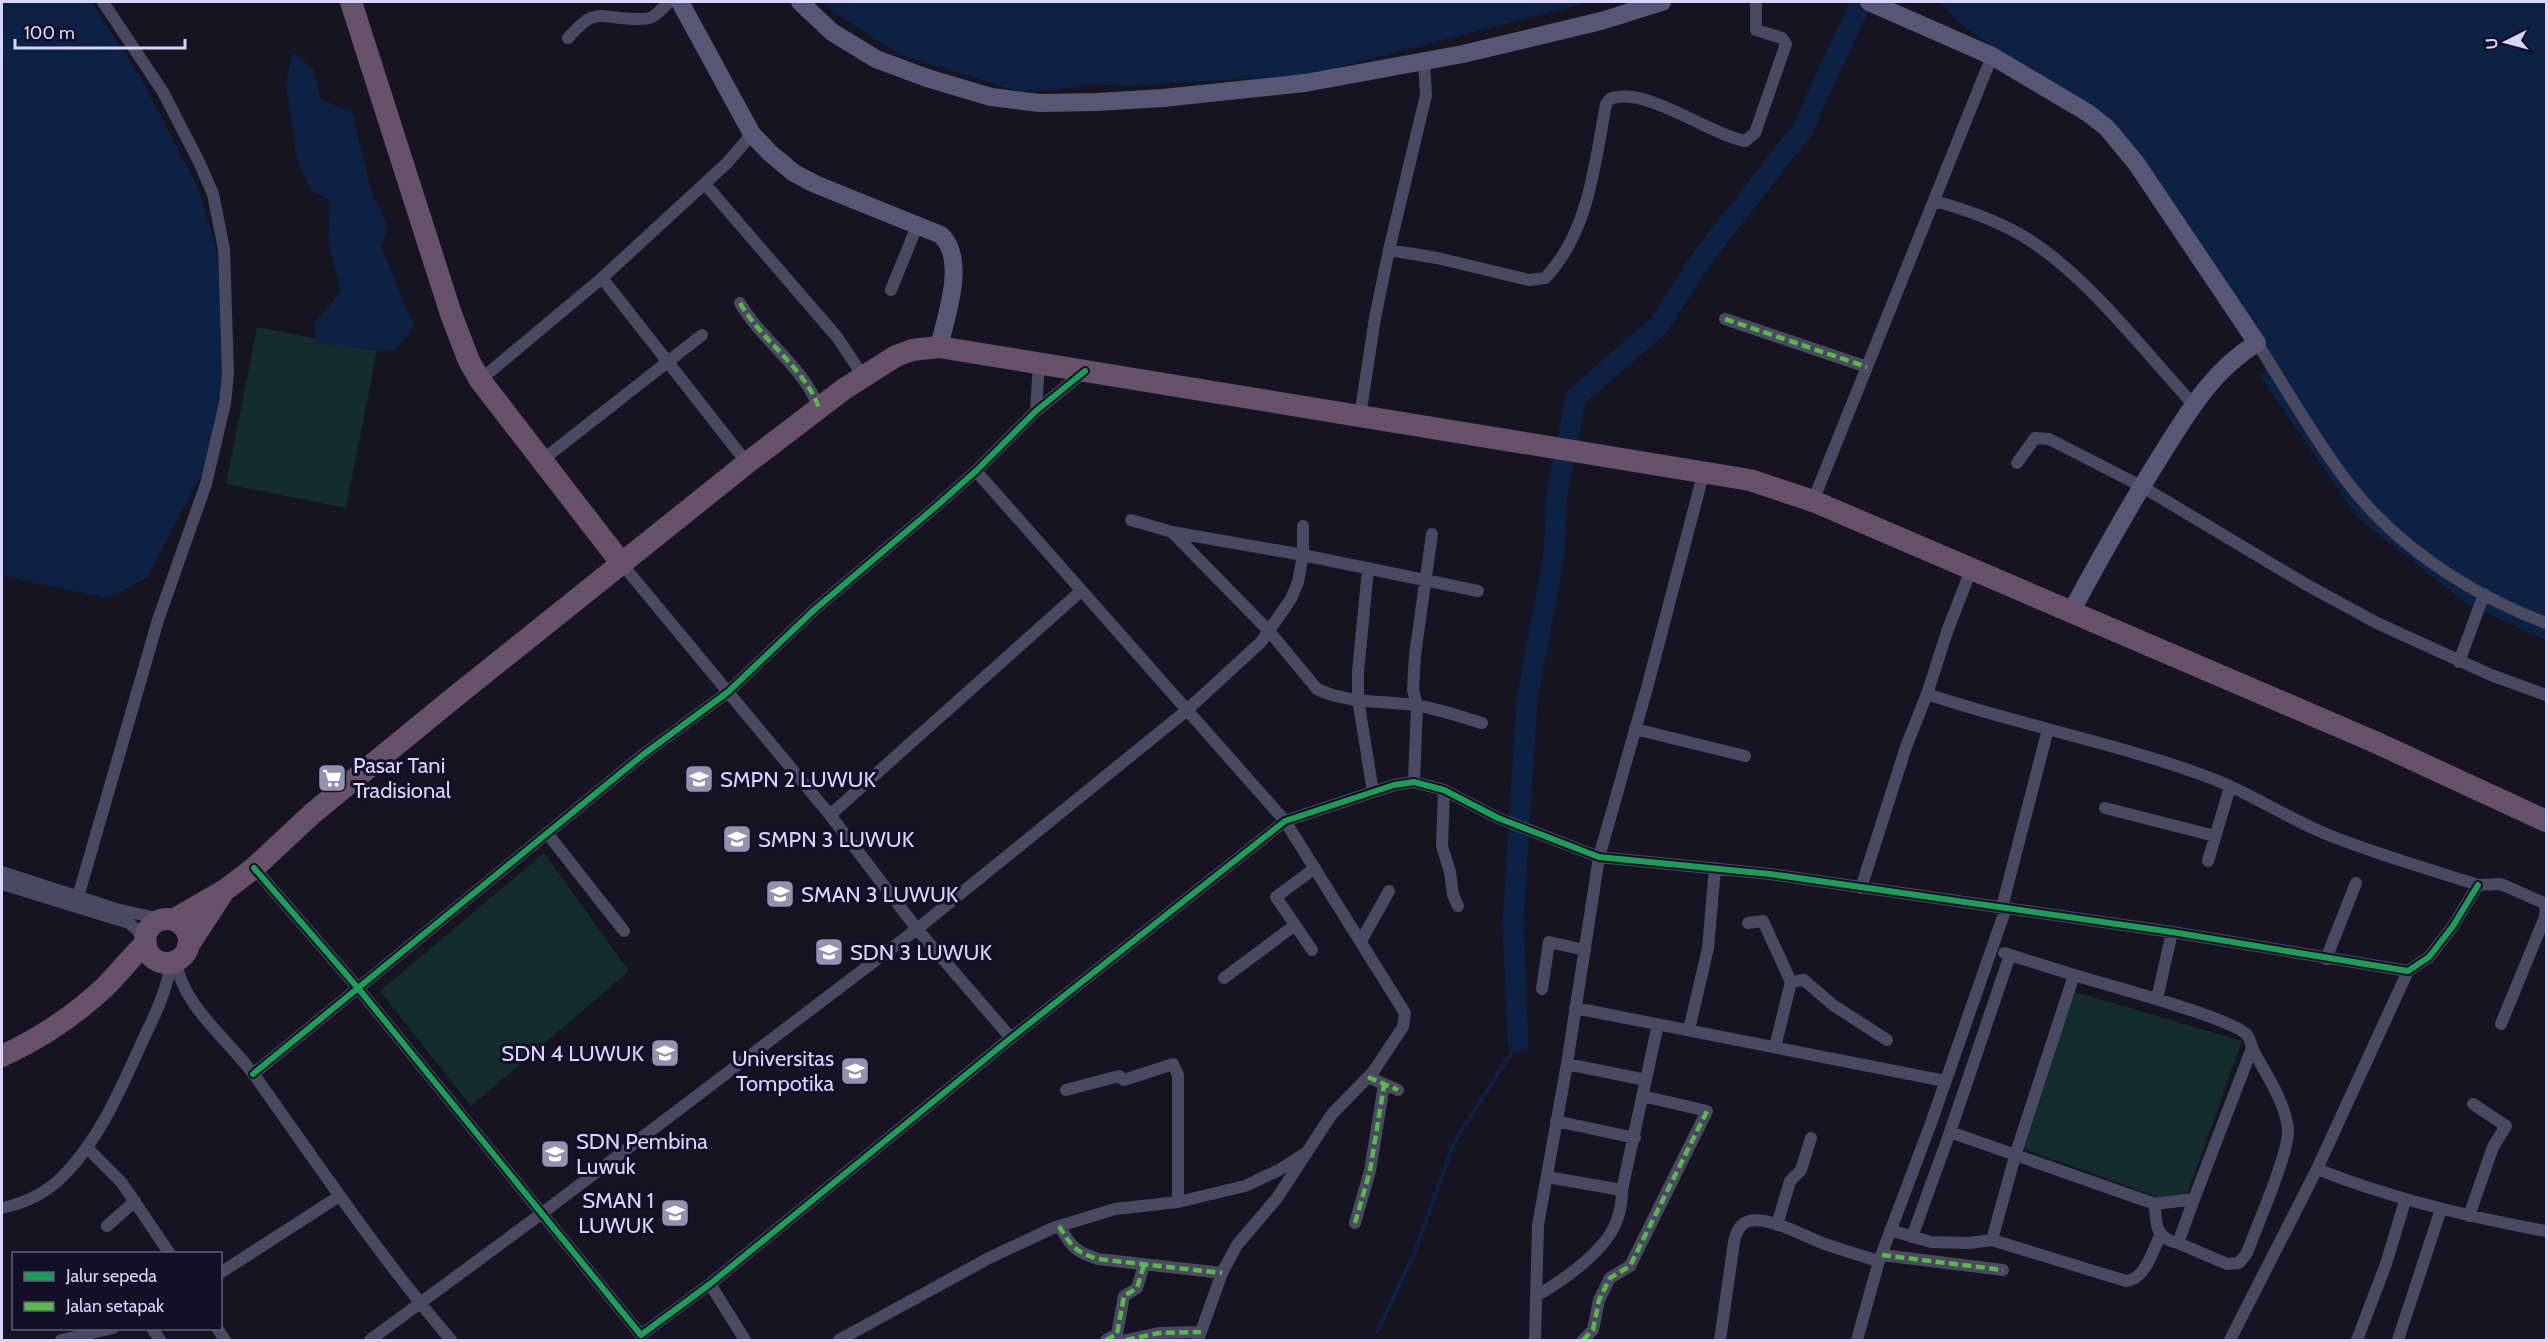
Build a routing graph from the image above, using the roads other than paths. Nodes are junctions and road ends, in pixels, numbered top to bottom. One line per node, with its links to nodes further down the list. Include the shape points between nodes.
1 (103, 2): 89 (street, via 163,92 213,194 224,249 228,374 206,484 158,620)
2 (351, 2): 29 (highway, via 451,314)
3 (669, 2): 9 (street, via 651,17 640,20 594,16 584,20)
4 (680, 2): 12 (street)
5 (800, 2): 11 (street, via 832,32 876,59 1011,101 1163,98 1305,83)
6 (1662, 2): 11 (street, via 1591,23)
7 (1756, 2): 16 (street, via 1756,30 1782,38 1786,44 1751,139 1730,138 1651,102 1615,97 1606,104 1586,203 1577,227 1568,248 1545,278 1529,280)
8 (1874, 4): 10 (street)
9 (568, 38)
10 (1992, 56): 14 (street); 22 (street, via 2088,113 2117,137)
11 (1424, 61): 16 (street, via 1426,95)
12 (752, 134): 13 (street); 15 (street, via 794,173)
13 (705, 184): 17 (street); 28 (street, via 837,337)
14 (1934, 201): 26 (street); 30 (street, via 1995,221 2060,263)
15 (917, 226): 18 (street); 23 (street, via 941,236 949,243 953,256 953,283)
16 (1389, 250): 33 (street)
17 (602, 278): 24 (street); 29 (street)
18 (891, 290)
19 (740, 303): 31 (street, via 814,395)
20 (1725, 319): 26 (street)
21 (702, 335): 24 (street)
22 (2257, 344): 30 (street, via 2217,375); 52 (street, via 2323,446 2370,509 2441,568)
23 (939, 347): 25 (highway); 28 (highway, via 896,356)
24 (668, 363): 34 (street); 35 (street)
25 (1039, 363): 27 (highway); 32 (street)
26 (1867, 367): 40 (street)
27 (1085, 371): 32 (street); 33 (highway)
28 (863, 376): 31 (highway)
29 (480, 380): 34 (highway)
30 (2193, 404): 39 (street)
31 (819, 408): 35 (highway)
32 (1036, 411): 37 (street)
33 (1360, 416): 38 (highway)
34 (541, 461): 46 (highway)
35 (747, 463): 46 (highway)
36 (2018, 463): 39 (street, via 2035,438 2049,439)
37 (976, 471): 50 (street); 57 (street, via 814,610)
38 (1704, 471): 40 (highway, via 1750,480); 64 (street)
39 (2141, 486): 53 (street); 56 (street, via 2307,585)
40 (1813, 501): 48 (highway)
41 (1131, 520): 43 (street)
42 (1303, 526): 45 (street)
43 (1172, 532): 45 (street); 55 (street)
44 (1432, 534): 49 (street)
45 (1303, 555): 47 (street); 55 (street, via 1291,599)
46 (622, 564): 57 (street); 79 (highway, via 313,813)
47 (1368, 569): 49 (street); 60 (street)
48 (1971, 570): 53 (highway); 58 (street)
49 (1425, 582): 51 (street); 61 (street, via 1413,681)
50 (1081, 591): 62 (street); 72 (street)
51 (1478, 591)
52 (2484, 594): 54 (street); 56 (street)
53 (2071, 612): 74 (highway, via 2375,742)
54 (2547, 623)
55 (1269, 631): 60 (street, via 1317,689); 62 (street)
56 (2459, 662): 59 (street)
57 (728, 692): 72 (street); 75 (street)
58 (1927, 694): 65 (street); 86 (street)
59 (2547, 694)
60 (1358, 699): 61 (street); 70 (street)
61 (1417, 705): 63 (street); 67 (street)
62 (1186, 711): 73 (street); 96 (street)
63 (1482, 723)
64 (1635, 729): 66 (street); 77 (street)
65 (2048, 729): 68 (street); 92 (street)
66 (1745, 756)
67 (1414, 782): 69 (street); 70 (street)
68 (2230, 787): 76 (street); 85 (street, via 2331,836)
69 (1444, 790): 77 (street, via 1498,818); 91 (street, via 1442,846)
70 (1373, 792): 73 (street)
71 (2105, 808): 76 (street)
72 (830, 815): 96 (street)
73 (1285, 821): 80 (street); 119 (street)
74 (2547, 821)
75 (547, 833): 97 (street); 112 (street)
76 (2215, 836): 78 (street)
77 (1599, 857): 81 (street); 103 (street)
78 (2208, 861)
79 (254, 868): 87 (highway); 112 (street)
80 (1315, 868): 95 (street, via 1276,897); 100 (street)
81 (1715, 868): 86 (street); 118 (street, via 1708,948)
82 (2, 872): 89 (street)
83 (2356, 883): 106 (street)
84 (2, 884): 99 (street, via 129,923)
85 (2478, 885): 90 (street, via 2501,884); 107 (street, via 2429,957)
86 (1861, 888): 92 (street)
87 (225, 890): 93 (highway); 105 (highway)
88 (1389, 891): 100 (street)
89 (78, 897): 93 (street)
90 (2546, 904): 117 (street, via 2545,917)
91 (1458, 906)
92 (2004, 908): 98 (street); 101 (street)
93 (170, 920): 99 (highway, via 152,926); 105 (highway, via 179,923 187,933)
94 (1748, 923): 110 (street, via 1763,921)
95 (1295, 925): 102 (street); 109 (street)
96 (917, 929): 119 (street); 152 (street)
97 (624, 931)
98 (2172, 932): 106 (street); 114 (street)
99 (146, 941): 105 (highway, via 148,952); 111 (highway)
100 (1361, 941): 126 (street, via 1406,1018)
101 (1992, 949): 104 (street); 128 (street)
102 (1312, 950)
103 (1585, 950): 113 (street, via 1549,942); 115 (street)
104 (2010, 955): 108 (street); 135 (street)
105 (174, 958): 111 (highway); 125 (street, via 185,992); 138 (street, via 162,998 123,1085)
106 (2326, 959): 107 (street)
107 (2408, 971): 141 (street)
108 (2074, 975): 114 (street); 140 (street)
109 (1224, 978)
110 (1791, 982): 120 (street, via 1804,980 1833,1005); 121 (street)
111 (106, 986): 123 (highway, via 46,1032)
112 (358, 988): 125 (street); 152 (street)
113 (1542, 989)
114 (2157, 999): 122 (street, via 2231,1025 2248,1036)
115 (1575, 1008): 116 (street); 124 (street)
116 (1658, 1024): 118 (street); 127 (street)
117 (2501, 1024)
118 (1689, 1030): 121 (street)
119 (1011, 1038): 170 (street)
120 (1887, 1040)
121 (1775, 1047): 128 (street)
122 (2253, 1048): 145 (street); 163 (street, via 2284,1112 2288,1130 2247,1253 2239,1263 2227,1264)
123 (2, 1056)
124 (1567, 1064): 127 (street); 134 (street)
125 (253, 1074): 144 (street)
126 (1368, 1077): 129 (street); 139 (street, via 1332,1114)
127 (1646, 1080): 132 (street)
128 (1946, 1081): 158 (street)
129 (1384, 1085): 131 (street); 154 (street, via 1370,1171)
130 (1066, 1090): 148 (street, via 1119,1076 1124,1080 1173,1064 1178,1075)
131 (1398, 1090)
132 (1642, 1096): 136 (street); 185 (street, via 1707,1111 1630,1266 1610,1278 1599,1300 1593,1330)
133 (2473, 1104): 153 (street, via 2506,1125 2493,1147)
134 (1556, 1121): 136 (street); 142 (street)
135 (1950, 1132): 140 (street); 161 (street)
136 (1635, 1138): 143 (street)
137 (1811, 1138): 155 (street, via 1801,1170 1790,1181)
138 (87, 1148): 146 (street); 150 (street, via 42,1193)
139 (1304, 1154): 148 (street, via 1245,1186); 169 (street, via 1277,1198 1237,1245)
140 (2015, 1156): 149 (street); 162 (street)
141 (2317, 1169): 147 (street); 188 (street)
142 (1547, 1177): 143 (street); 171 (street, via 1538,1225)
143 (1622, 1190): 171 (street, via 1618,1218 1606,1239 1568,1275)
144 (338, 1197): 168 (street); 172 (street)
145 (2194, 1199): 149 (street); 163 (street)
146 (135, 1201): 156 (street); 164 (street)
147 (2405, 1201): 151 (street); 189 (street)
148 (1178, 1202): 157 (street, via 1115,1209)
149 (2155, 1204): 160 (street)
150 (2, 1208)
151 (2441, 1209): 153 (street); 176 (street)
152 (541, 1214): 172 (street); 175 (street)
153 (2469, 1216): 159 (street)
154 (1355, 1223)
155 (1777, 1225): 165 (street); 186 (street, via 1757,1220 1746,1222 1737,1230)
156 (107, 1226)
157 (1059, 1226): 166 (street, via 1080,1253); 181 (street, via 989,1258)
158 (1890, 1230): 161 (street); 165 (street)
159 (2547, 1231)
160 (2160, 1236): 162 (street, via 2137,1278 2126,1281); 163 (street)
161 (1912, 1237): 162 (street, via 1941,1242)
162 (1992, 1240)
163 (2178, 1244)
164 (169, 1252)
165 (1881, 1258): 167 (street); 187 (street)
166 (1144, 1265): 169 (street); 182 (street, via 1137,1288 1124,1296 1117,1334)
167 (2003, 1270)
168 (222, 1272)
169 (1222, 1273): 174 (street)
170 (710, 1284): 175 (street); 180 (street)
171 (1536, 1296): 184 (street)
172 (420, 1303): 178 (street); 179 (street)
173 (109, 1330): 177 (street)
174 (1199, 1336): 183 (street, via 1159,1333)
175 (638, 1338)
176 (2398, 1340)
177 (61, 1341)
178 (370, 1341)
179 (451, 1341)
180 (745, 1341)
181 (839, 1341)
182 (1106, 1341)
183 (1126, 1341)
184 (1535, 1341)
185 (1583, 1341)
186 (1720, 1341)
187 (1857, 1341)
188 (2230, 1341)
189 (2357, 1341)

